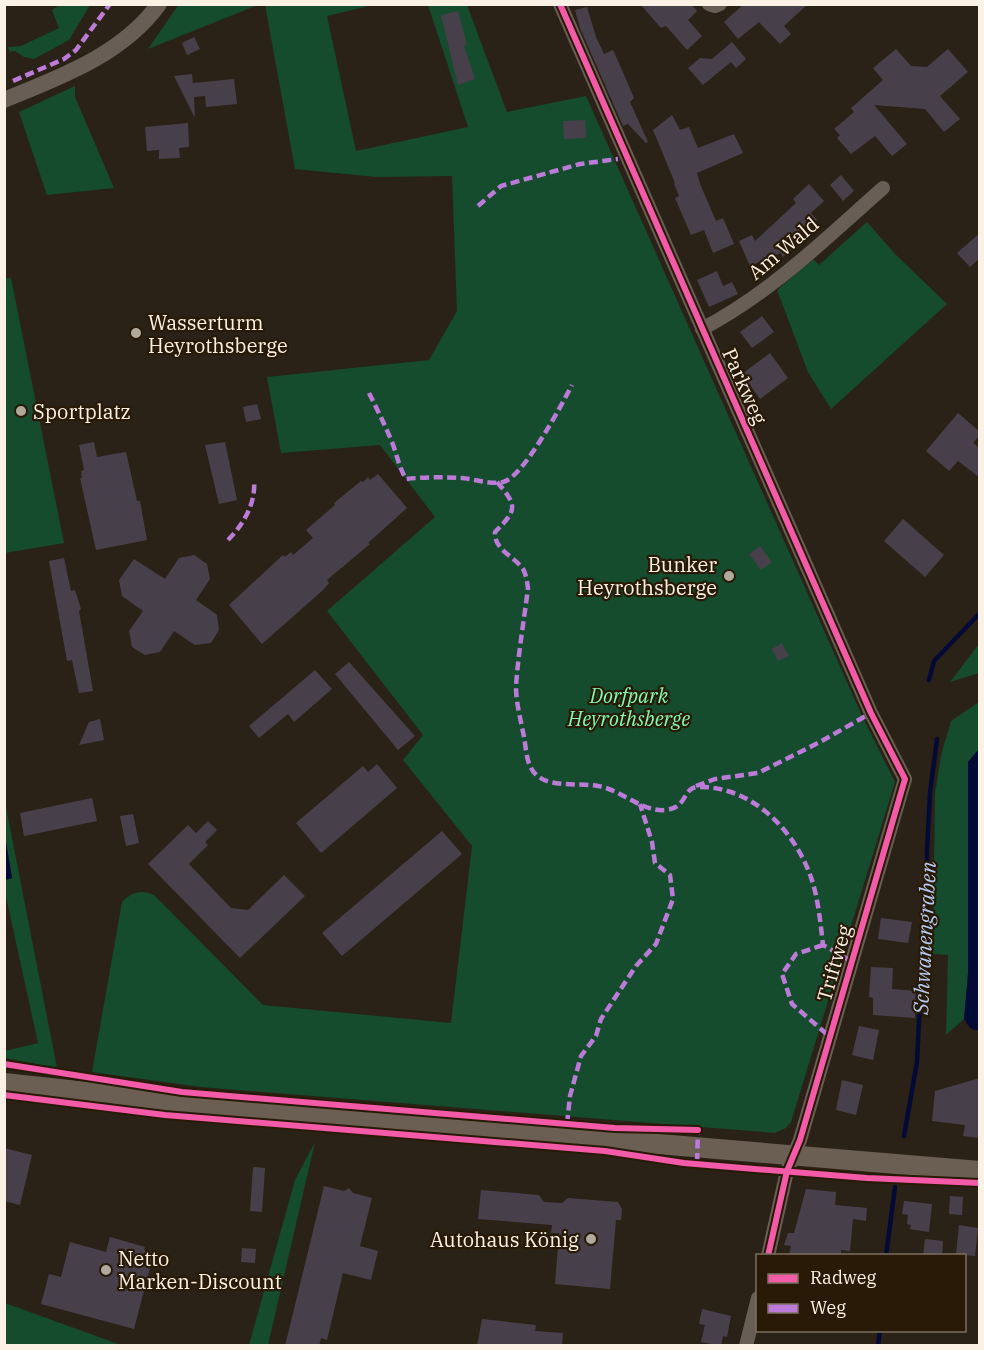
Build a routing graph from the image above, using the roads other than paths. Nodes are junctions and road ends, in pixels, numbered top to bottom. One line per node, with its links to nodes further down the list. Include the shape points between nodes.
1 (159, 4): 5 (street, via 141,25 99,57)
2 (560, 4): 7 (street, Parkweg)
3 (710, 4): 4 (street)
4 (720, 4)
5 (4, 100)
6 (883, 188): 7 (street, Am Wald, via 773,284)
7 (702, 329): 8 (street, Parkweg)
8 (905, 779): 10 (street, Triftweg)
9 (4, 1083): 10 (main road, via 254,1110)
10 (793, 1155): 11 (main road); 12 (street, Triftweg)
11 (980, 1171)
12 (768, 1254)
13 (756, 1306): 14 (street)
14 (746, 1346)

